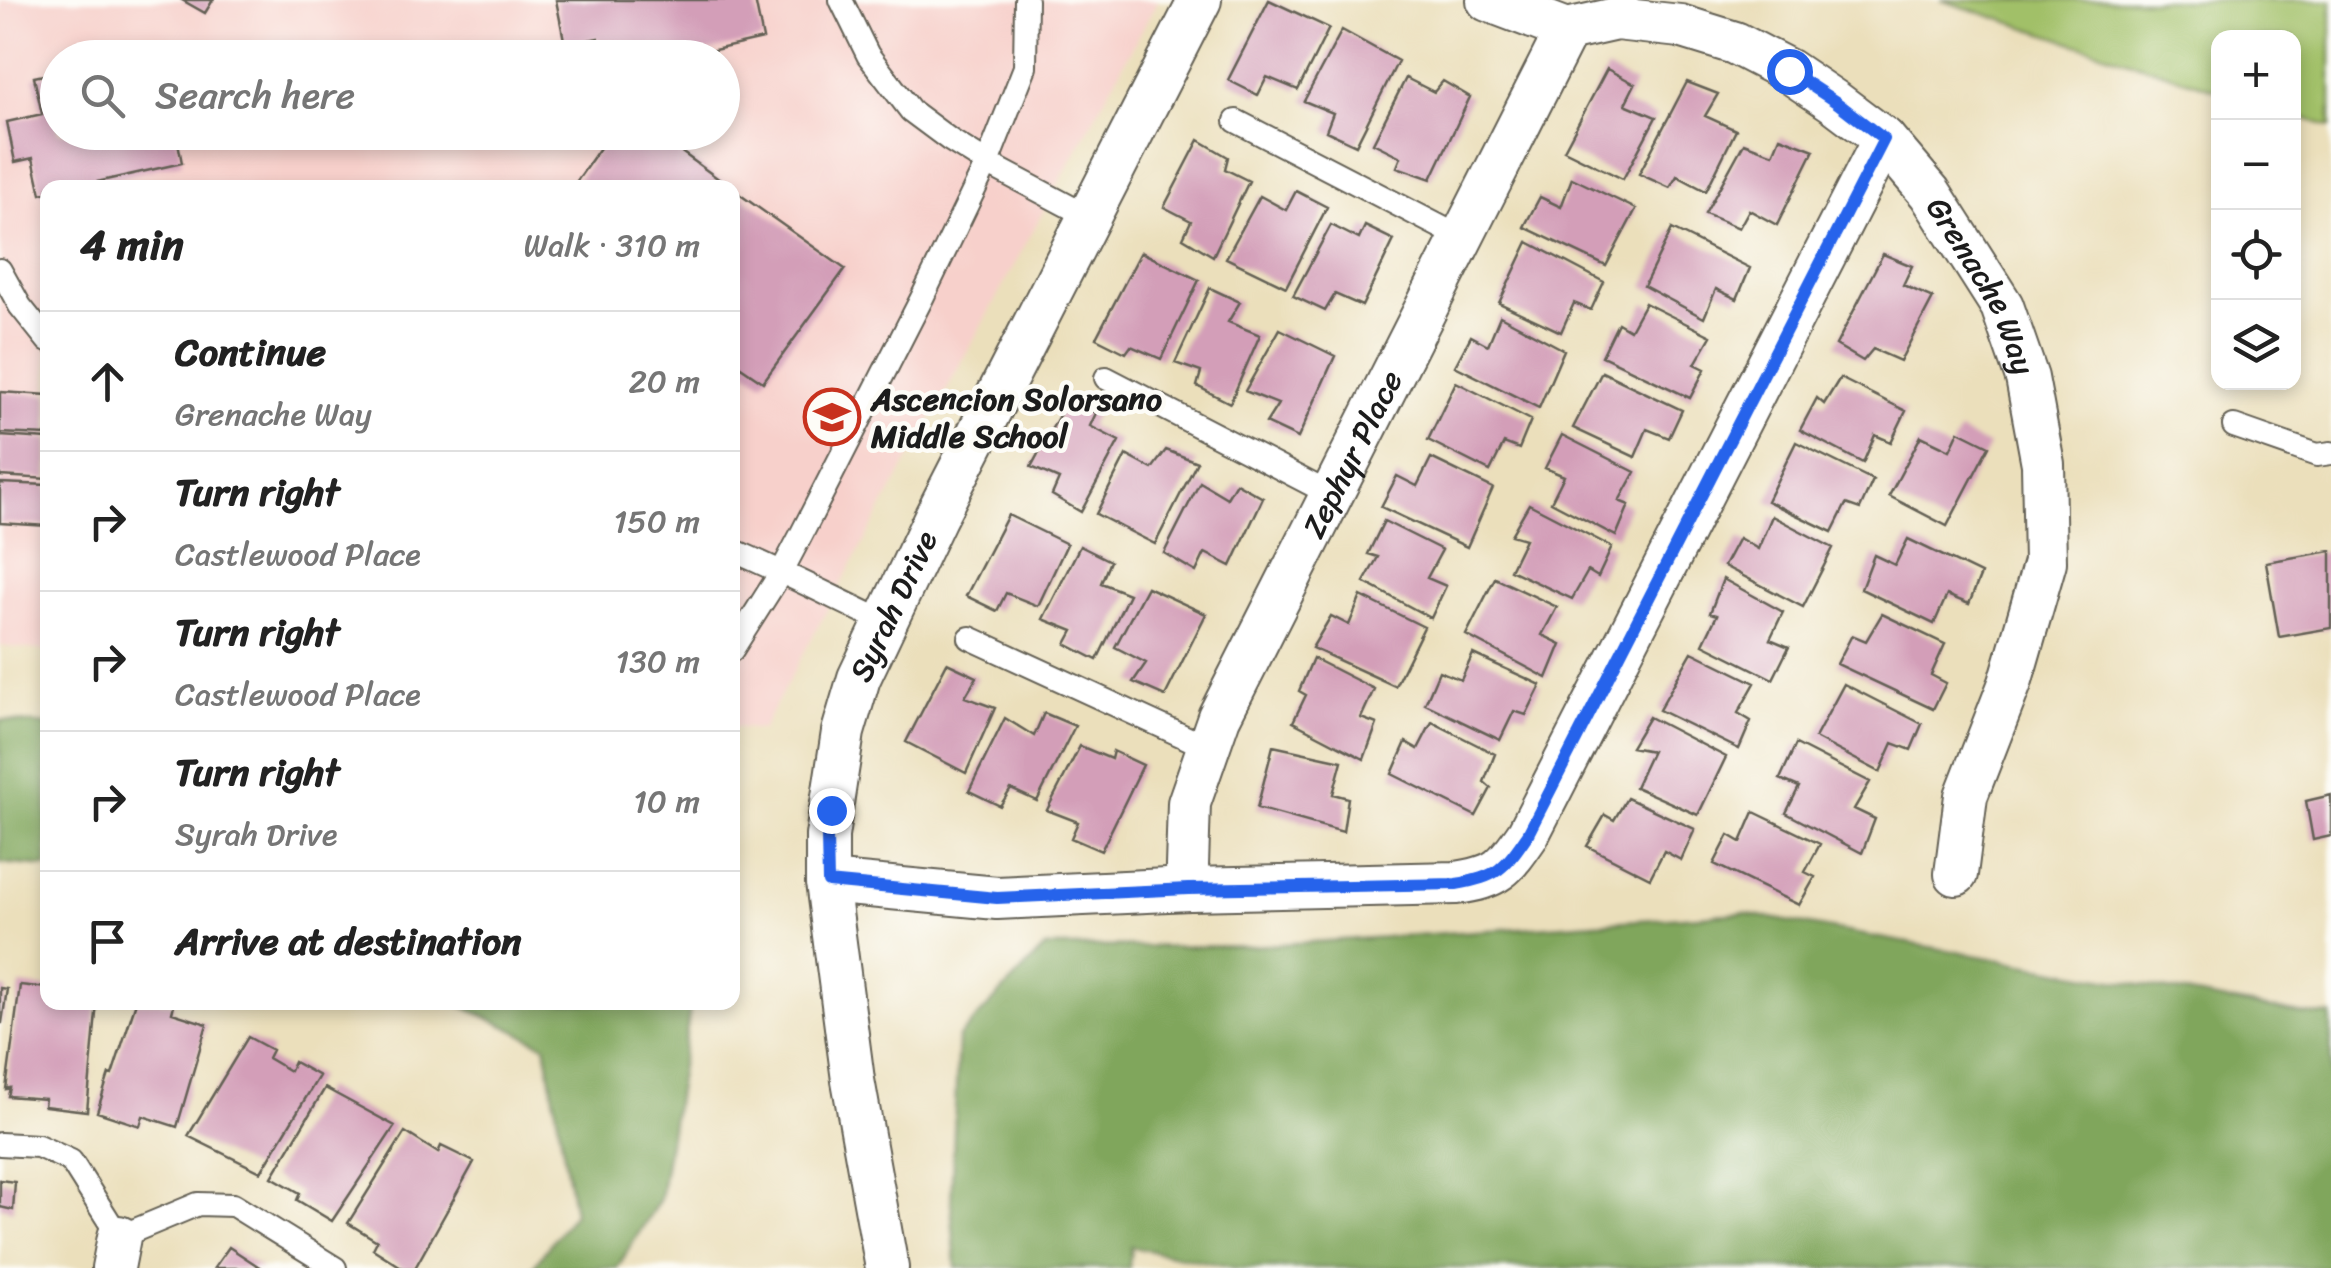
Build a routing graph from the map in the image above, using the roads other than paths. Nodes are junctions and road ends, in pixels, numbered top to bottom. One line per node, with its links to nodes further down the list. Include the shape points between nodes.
1 (841, 0): 8 (lane, via 868,55 911,111)
2 (1026, 0): 8 (lane, via 1025,67)
3 (1200, 0): 9 (street, Syrah Drive)
4 (1488, 0): 5 (street)
5 (1568, 30): 7 (street, Grenache Way, via 1616,20 1680,26 1735,43 1789,71); 10 (street, Zephyr Place)
6 (1236, 122): 10 (lane)
7 (1884, 139): 23 (street, Grenache Way, via 1930,193 2002,306 2027,378 2043,464 2045,562 2010,683 1966,796); 25 (street, via 1508,864 1484,879 1456,884)
8 (986, 163): 9 (lane); 18 (lane)
9 (1089, 218): 19 (street, Syrah Drive)
10 (1462, 238): 16 (street, Zephyr Place)
11 (0, 270): 12 (lane)
12 (40, 331)
13 (1106, 378): 16 (lane)
14 (2234, 426): 15 (lane, via 2317,455)
15 (2331, 453)
16 (1332, 495): 22 (street, Zephyr Place)
17 (740, 553): 18 (lane)
18 (782, 571): 19 (lane); 20 (lane)
19 (885, 622): 24 (street, Syrah Drive, via 843,732 827,836)
20 (740, 637)
21 (970, 638): 22 (lane)
22 (1209, 748): 25 (street, Zephyr Place, via 1189,803)
23 (1956, 874)
24 (828, 882): 25 (street, via 997,898); 29 (street, Syrah Drive, via 852,1080)
25 (1188, 889)
26 (0, 1144): 27 (lane, via 38,1146 71,1161)
27 (116, 1252): 28 (lane, via 198,1204 233,1205)
28 (336, 1268)
29 (887, 1268)

